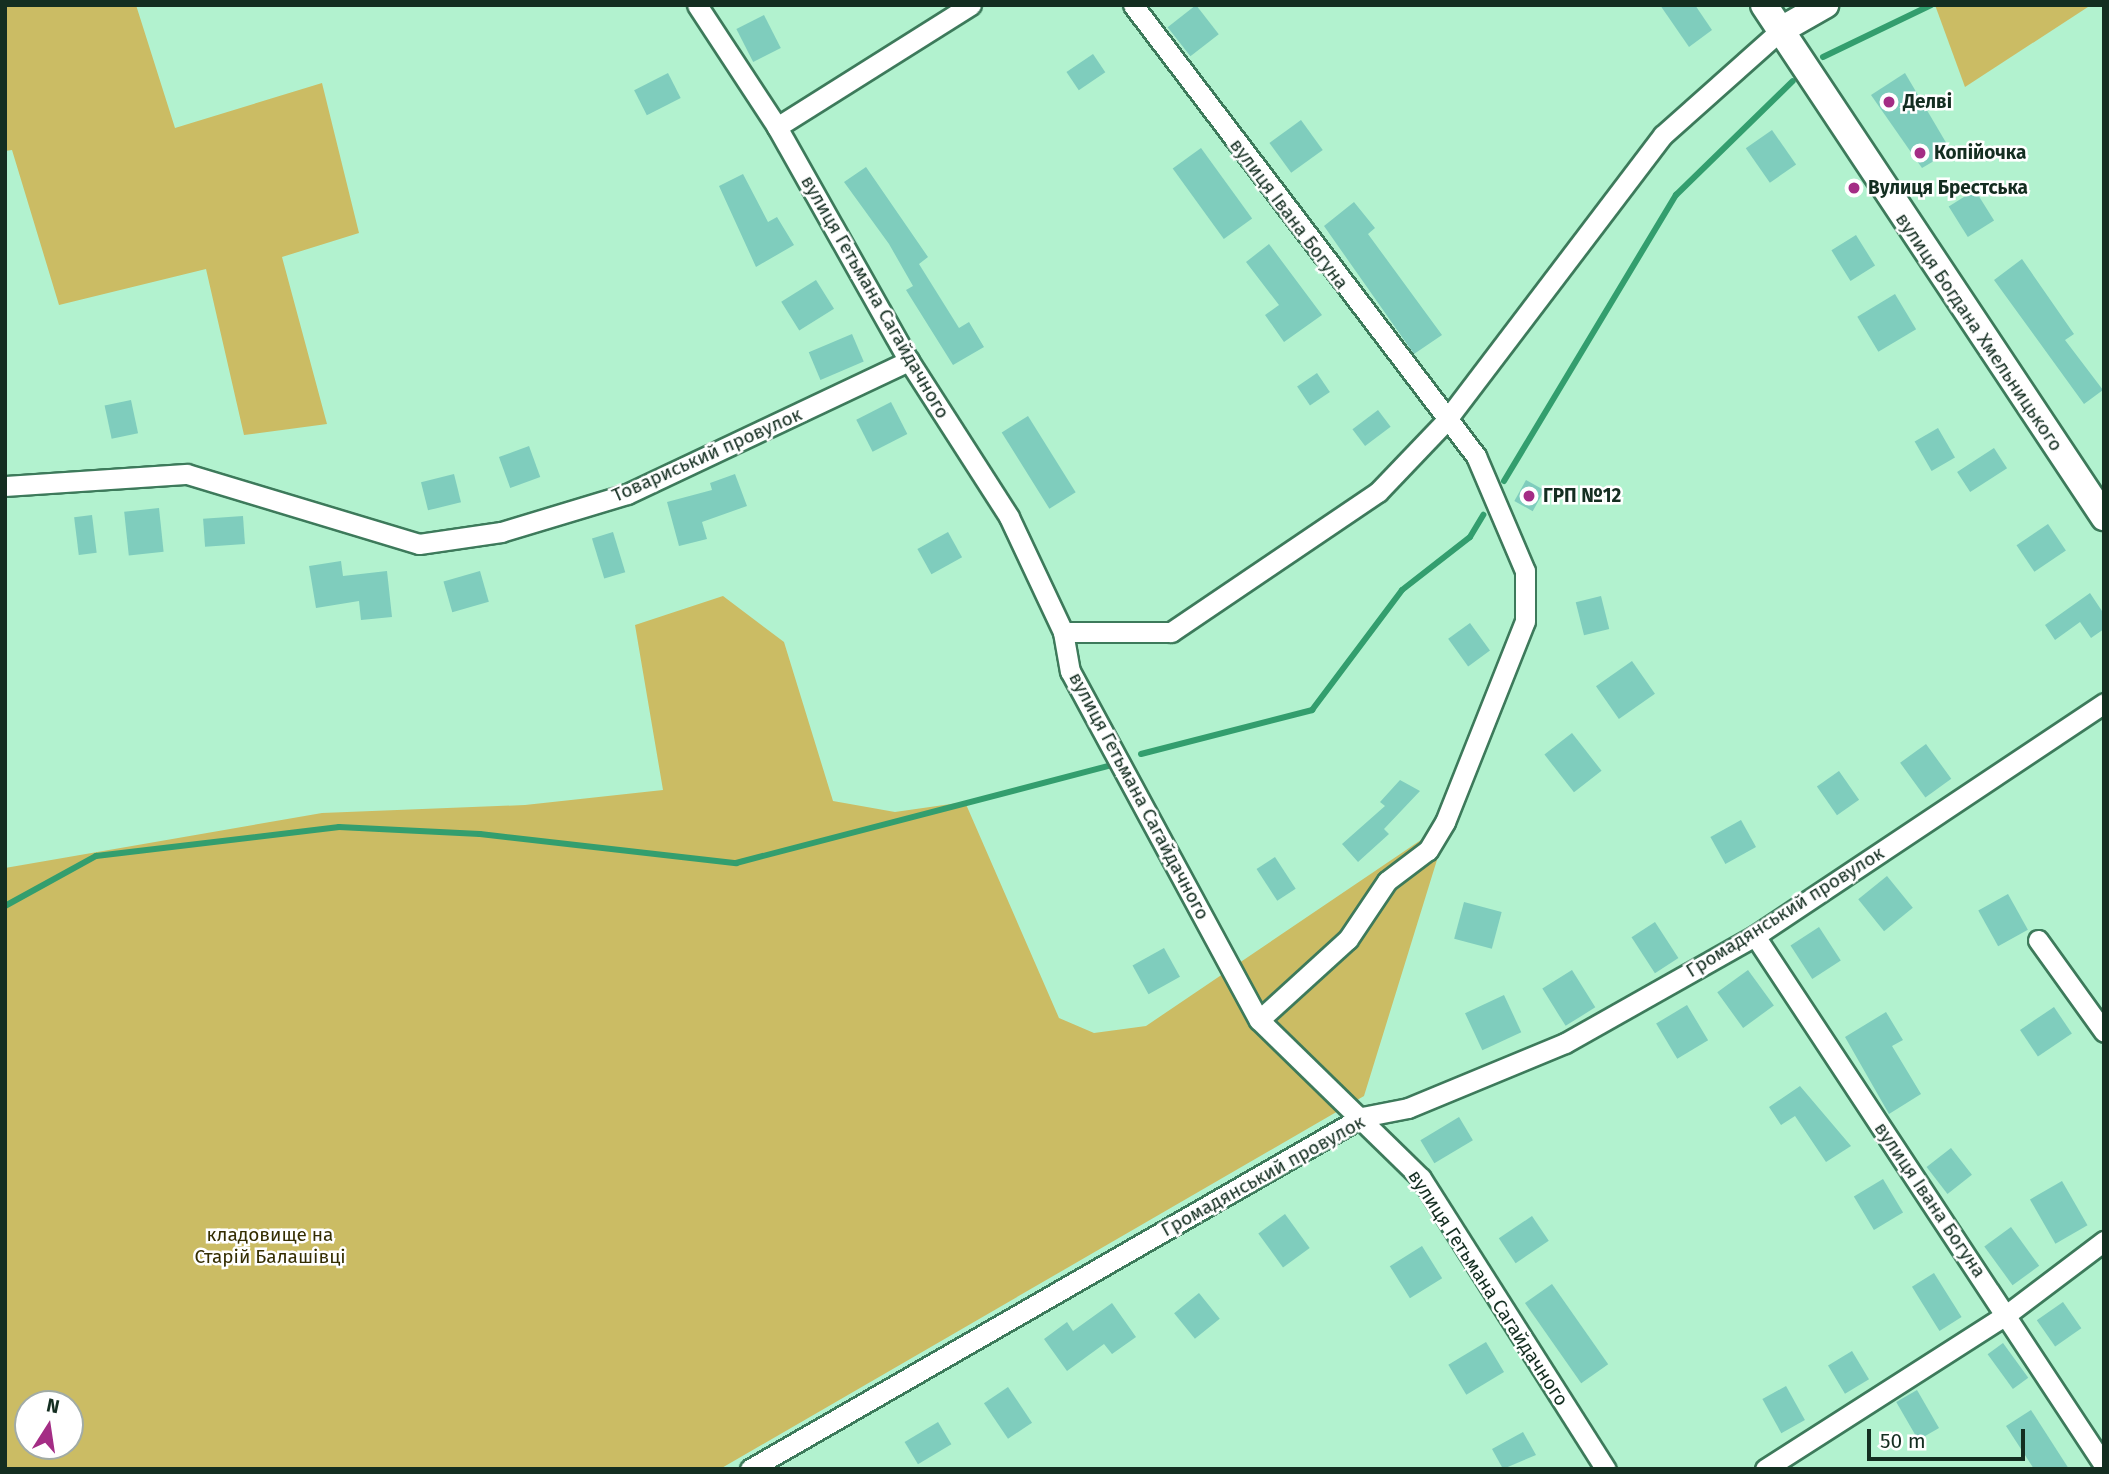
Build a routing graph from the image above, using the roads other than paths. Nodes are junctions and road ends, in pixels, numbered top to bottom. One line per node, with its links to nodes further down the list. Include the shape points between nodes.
1 (697, 5): 7 (street, вулиця Гетьмана Сагайдачного)
2 (971, 5): 7 (street)
3 (1133, 5): 9 (street, вулиця Івана Богуна)
4 (1764, 5): 6 (street, вулиця Богдана Хмельницького)
5 (1825, 5): 6 (street)
6 (1781, 30): 9 (street, via 1663,135); 11 (street, вулиця Богдана Хмельницького)
7 (777, 127): 8 (street, вулиця Гетьмана Сагайдачного)
8 (909, 360): 10 (street, Товариський провулок, via 627,494 501,532 419,544 187,474); 12 (street, вулиця Гетьмана Сагайдачного, via 1009,517)
9 (1445, 422): 12 (street, via 1378,492 1171,632); 16 (street, via 1476,456 1525,571 1525,621 1445,822 1428,850 1387,880 1348,939)
10 (5, 486)
11 (2104, 517)
12 (1063, 632): 16 (street, вулиця Гетьмана Сагайдачного, via 1070,671 1088,707)
13 (2104, 703): 14 (street, Громадянський провулок)
14 (1755, 936): 18 (street, Громадянський провулок, via 1565,1043 1408,1108); 20 (street, вулиця Івана Богуна)
15 (2038, 940): 17 (street)
16 (1259, 1020): 18 (street, вулиця Гетьмана Сагайдачного)
17 (2104, 1032)
18 (1362, 1117): 22 (street, Громадянський провулок); 23 (street, вулиця Гетьмана Сагайдачного, via 1421,1178)
19 (2104, 1241): 20 (street)
20 (2006, 1315): 21 (street, вулиця Івана Богуна); 24 (street)
21 (2104, 1465)
22 (751, 1469)
23 (1606, 1469)
24 (1765, 1469)

